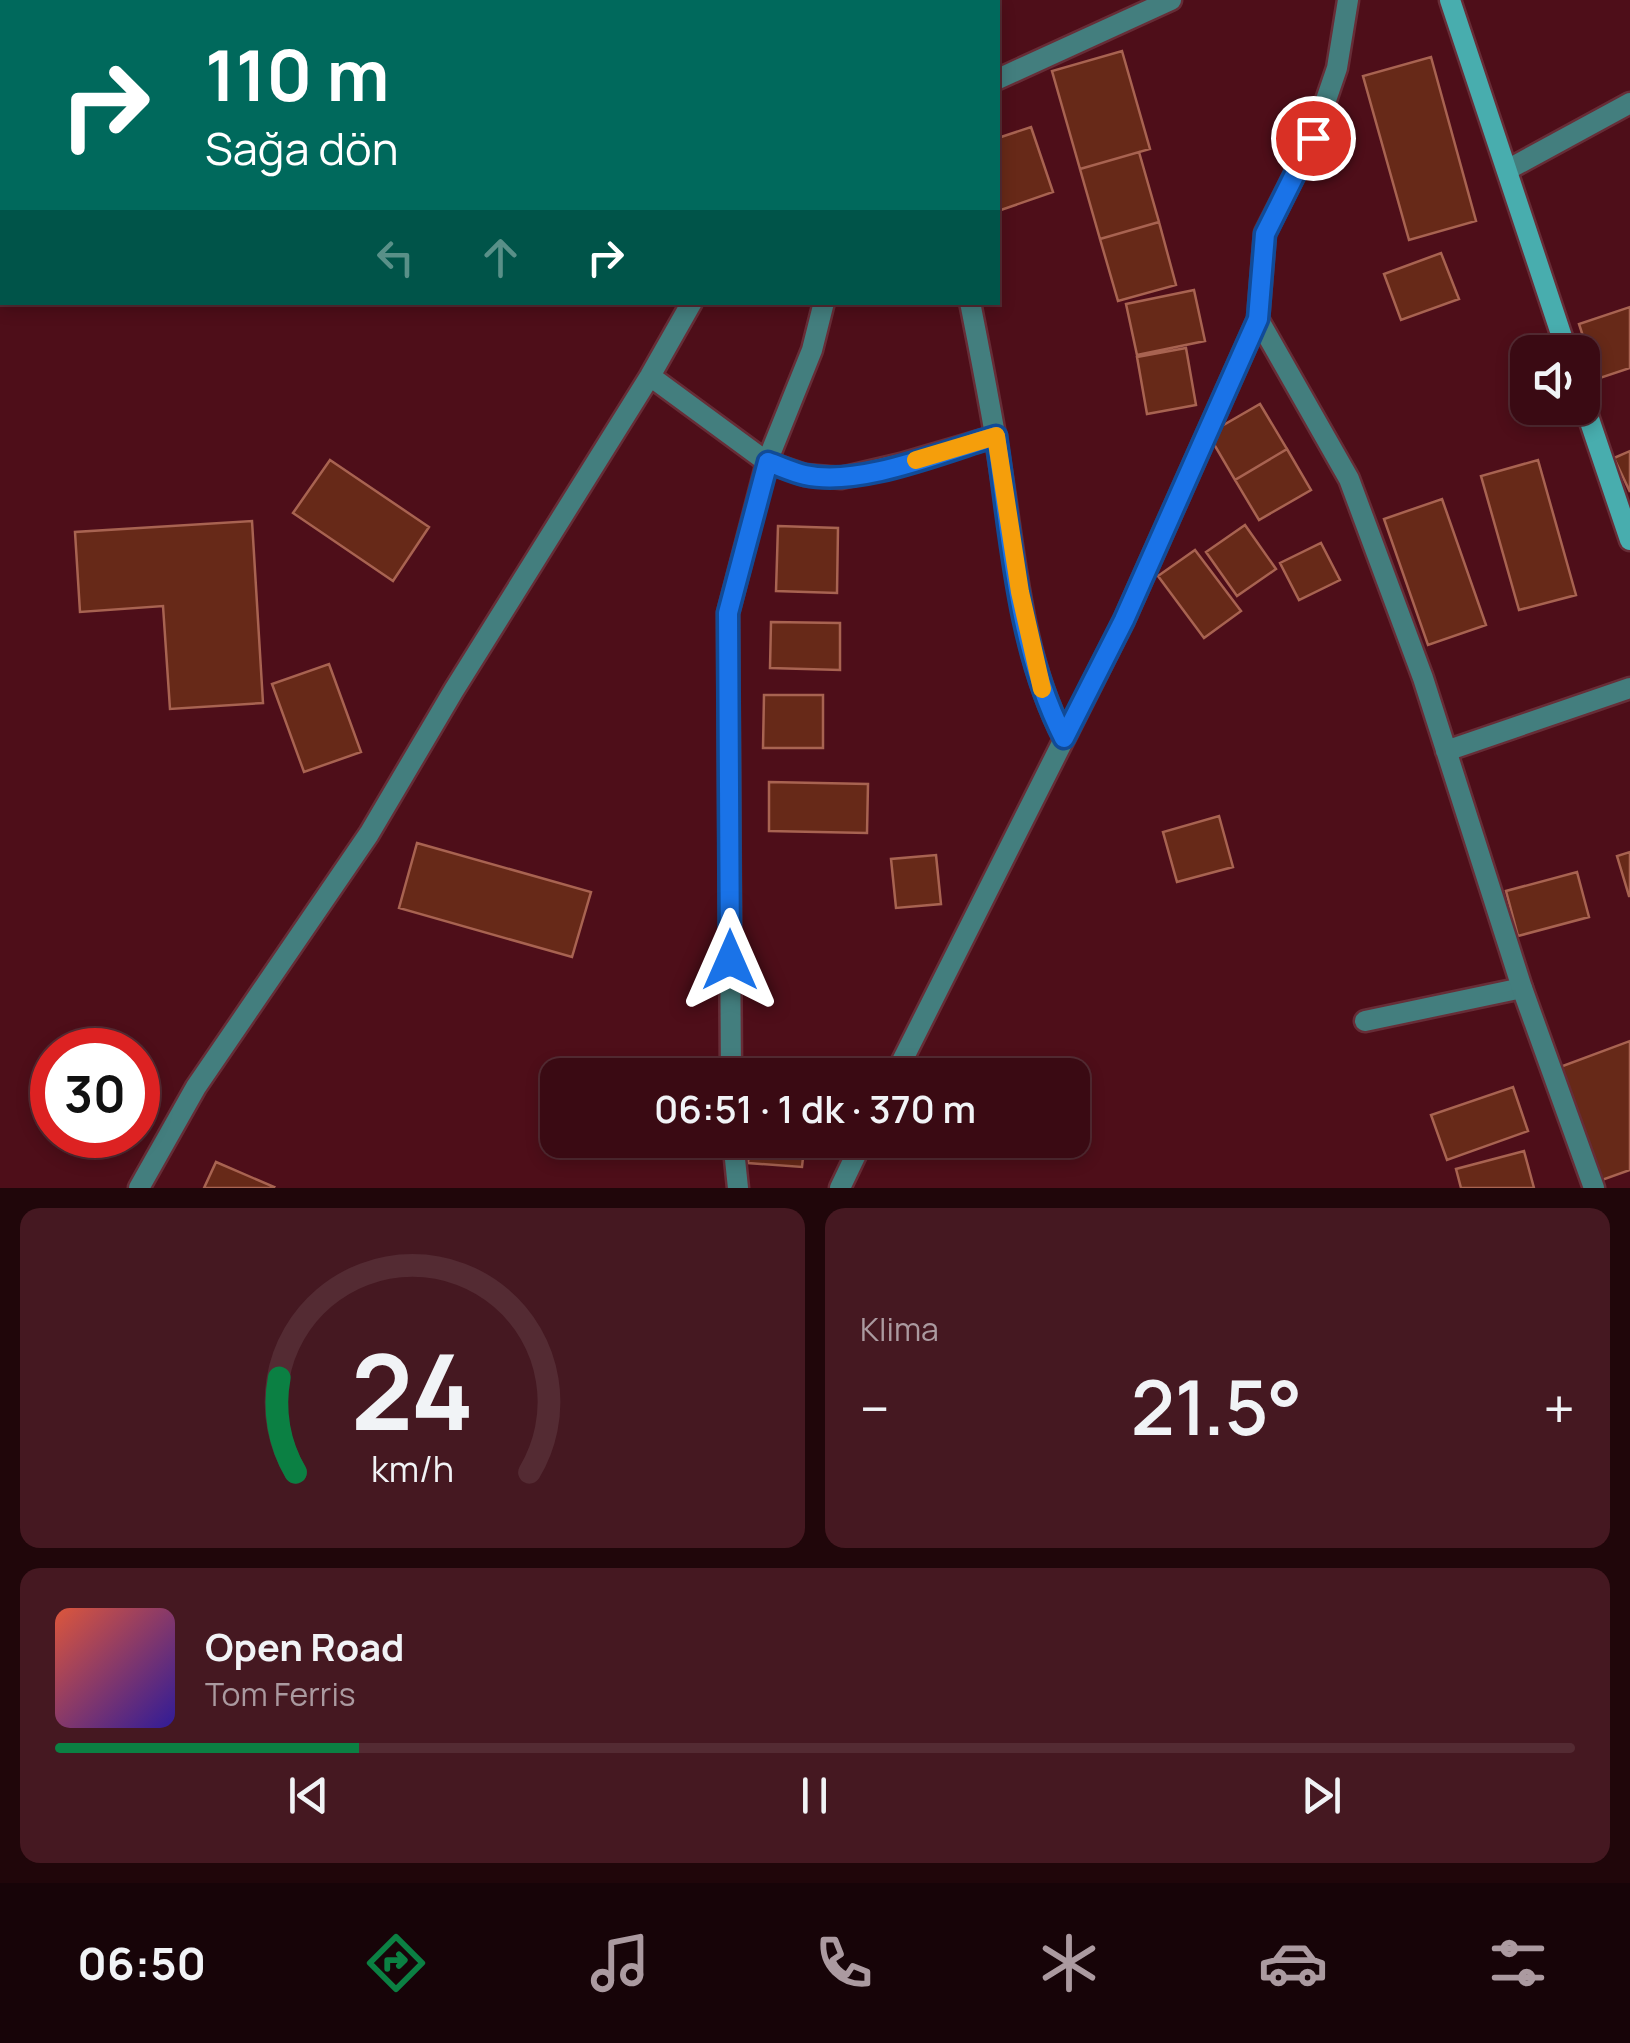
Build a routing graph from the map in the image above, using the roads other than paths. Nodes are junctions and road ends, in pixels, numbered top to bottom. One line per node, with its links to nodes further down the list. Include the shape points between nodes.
1 (1171, 0): 4 (street)
2 (1348, 0): 10 (street, via 1336,68 1313,138 1265,234)
3 (1450, 0): 6 (street)
4 (1000, 78)
5 (1630, 103): 6 (street)
6 (1507, 170): 11 (street)
7 (690, 305): 12 (street)
8 (823, 305): 15 (street)
9 (971, 305): 14 (street)
10 (1258, 319): 18 (street); 19 (street, via 1349,479)
11 (1562, 335)
12 (650, 376): 15 (street); 26 (street, via 369,834 196,1087)
13 (1591, 425): 16 (street)
14 (996, 436): 15 (street, via 841,478); 18 (street, via 1044,700)
15 (768, 462): 22 (street, via 728,613)
16 (1630, 540)
17 (1630, 688): 19 (street)
18 (1064, 738): 23 (street)
19 (1446, 751): 20 (street)
20 (1522, 988): 21 (street); 29 (street)
21 (1364, 1021)
22 (731, 1058)
23 (904, 1058)
24 (735, 1158): 27 (street)
25 (854, 1158): 28 (street)
26 (138, 1188)
27 (738, 1188)
28 (840, 1188)
29 (1594, 1188)

